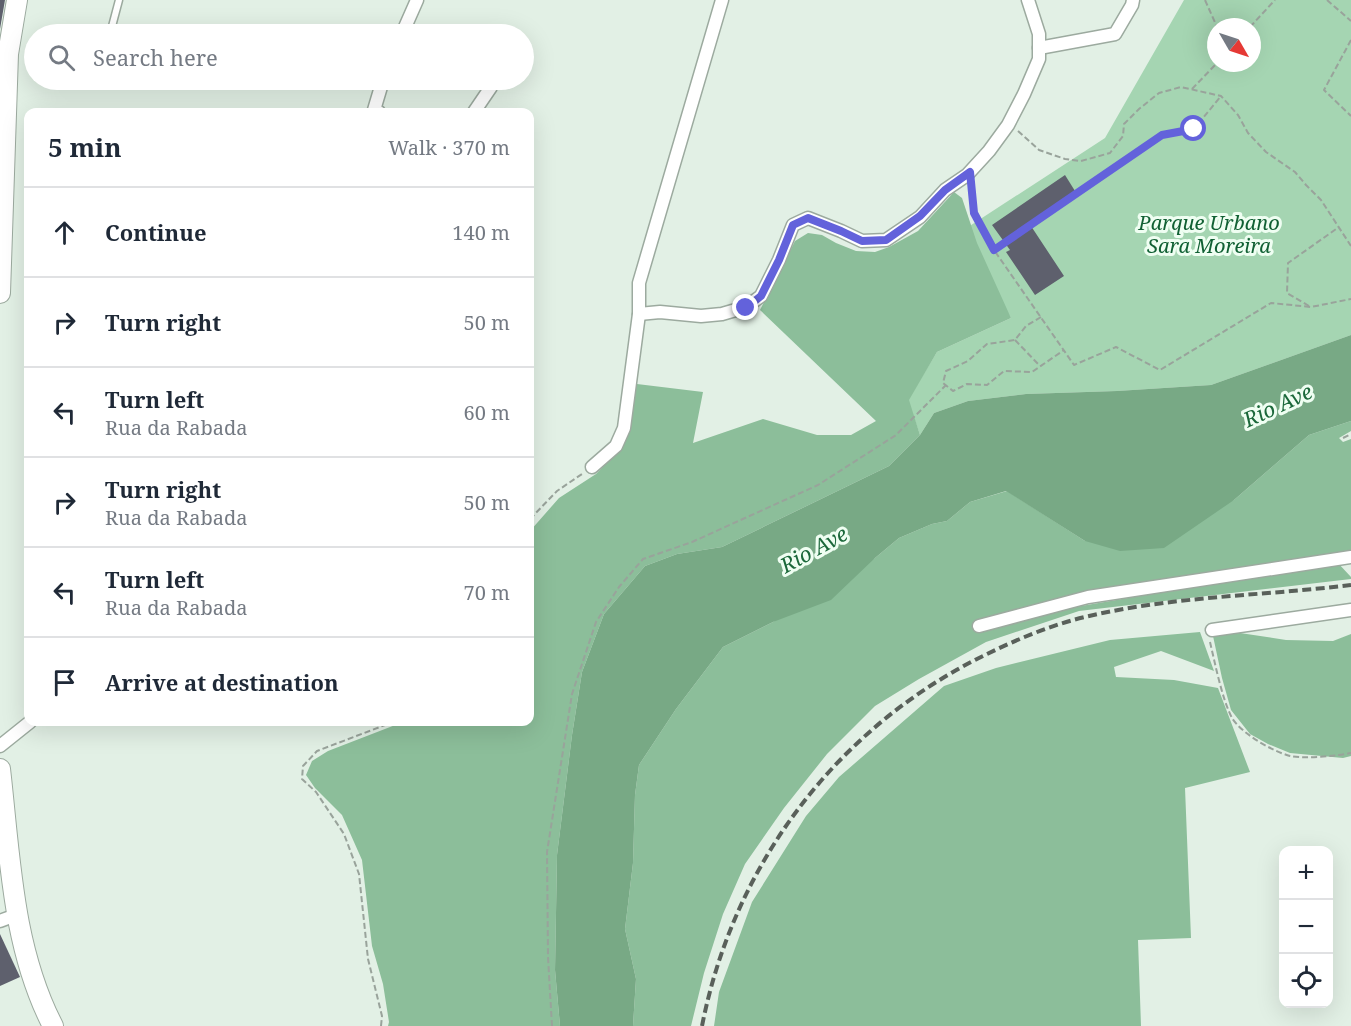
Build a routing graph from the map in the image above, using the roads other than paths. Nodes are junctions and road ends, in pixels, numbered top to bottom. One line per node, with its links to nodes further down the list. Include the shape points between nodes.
1 (17, 0): 14 (main road, via 8,54)
2 (118, 0): 7 (lane)
3 (417, 0): 8 (street)
4 (722, 0): 15 (street, via 639,283)
5 (1028, 0): 9 (street, via 1039,34)
6 (1133, 0): 9 (street, via 1115,34)
7 (112, 24)
8 (406, 24)
9 (1039, 48): 15 (street, via 1039,59 1024,94 989,151 920,216 886,240 862,241 808,218 793,225 761,296 746,308 701,316)
10 (380, 90): 12 (street)
11 (489, 90): 13 (street)
12 (375, 108)
13 (477, 108)
14 (0, 293)
15 (639, 314): 16 (street, via 624,428 616,446)
16 (592, 467)
17 (1351, 557): 19 (street, via 1088,597)
18 (1351, 610): 20 (street)
19 (980, 626)
20 (1212, 630)
21 (25, 726): 22 (street)
22 (0, 746)
23 (0, 769): 24 (main road)
24 (8, 918): 25 (main road)
25 (53, 1026)

